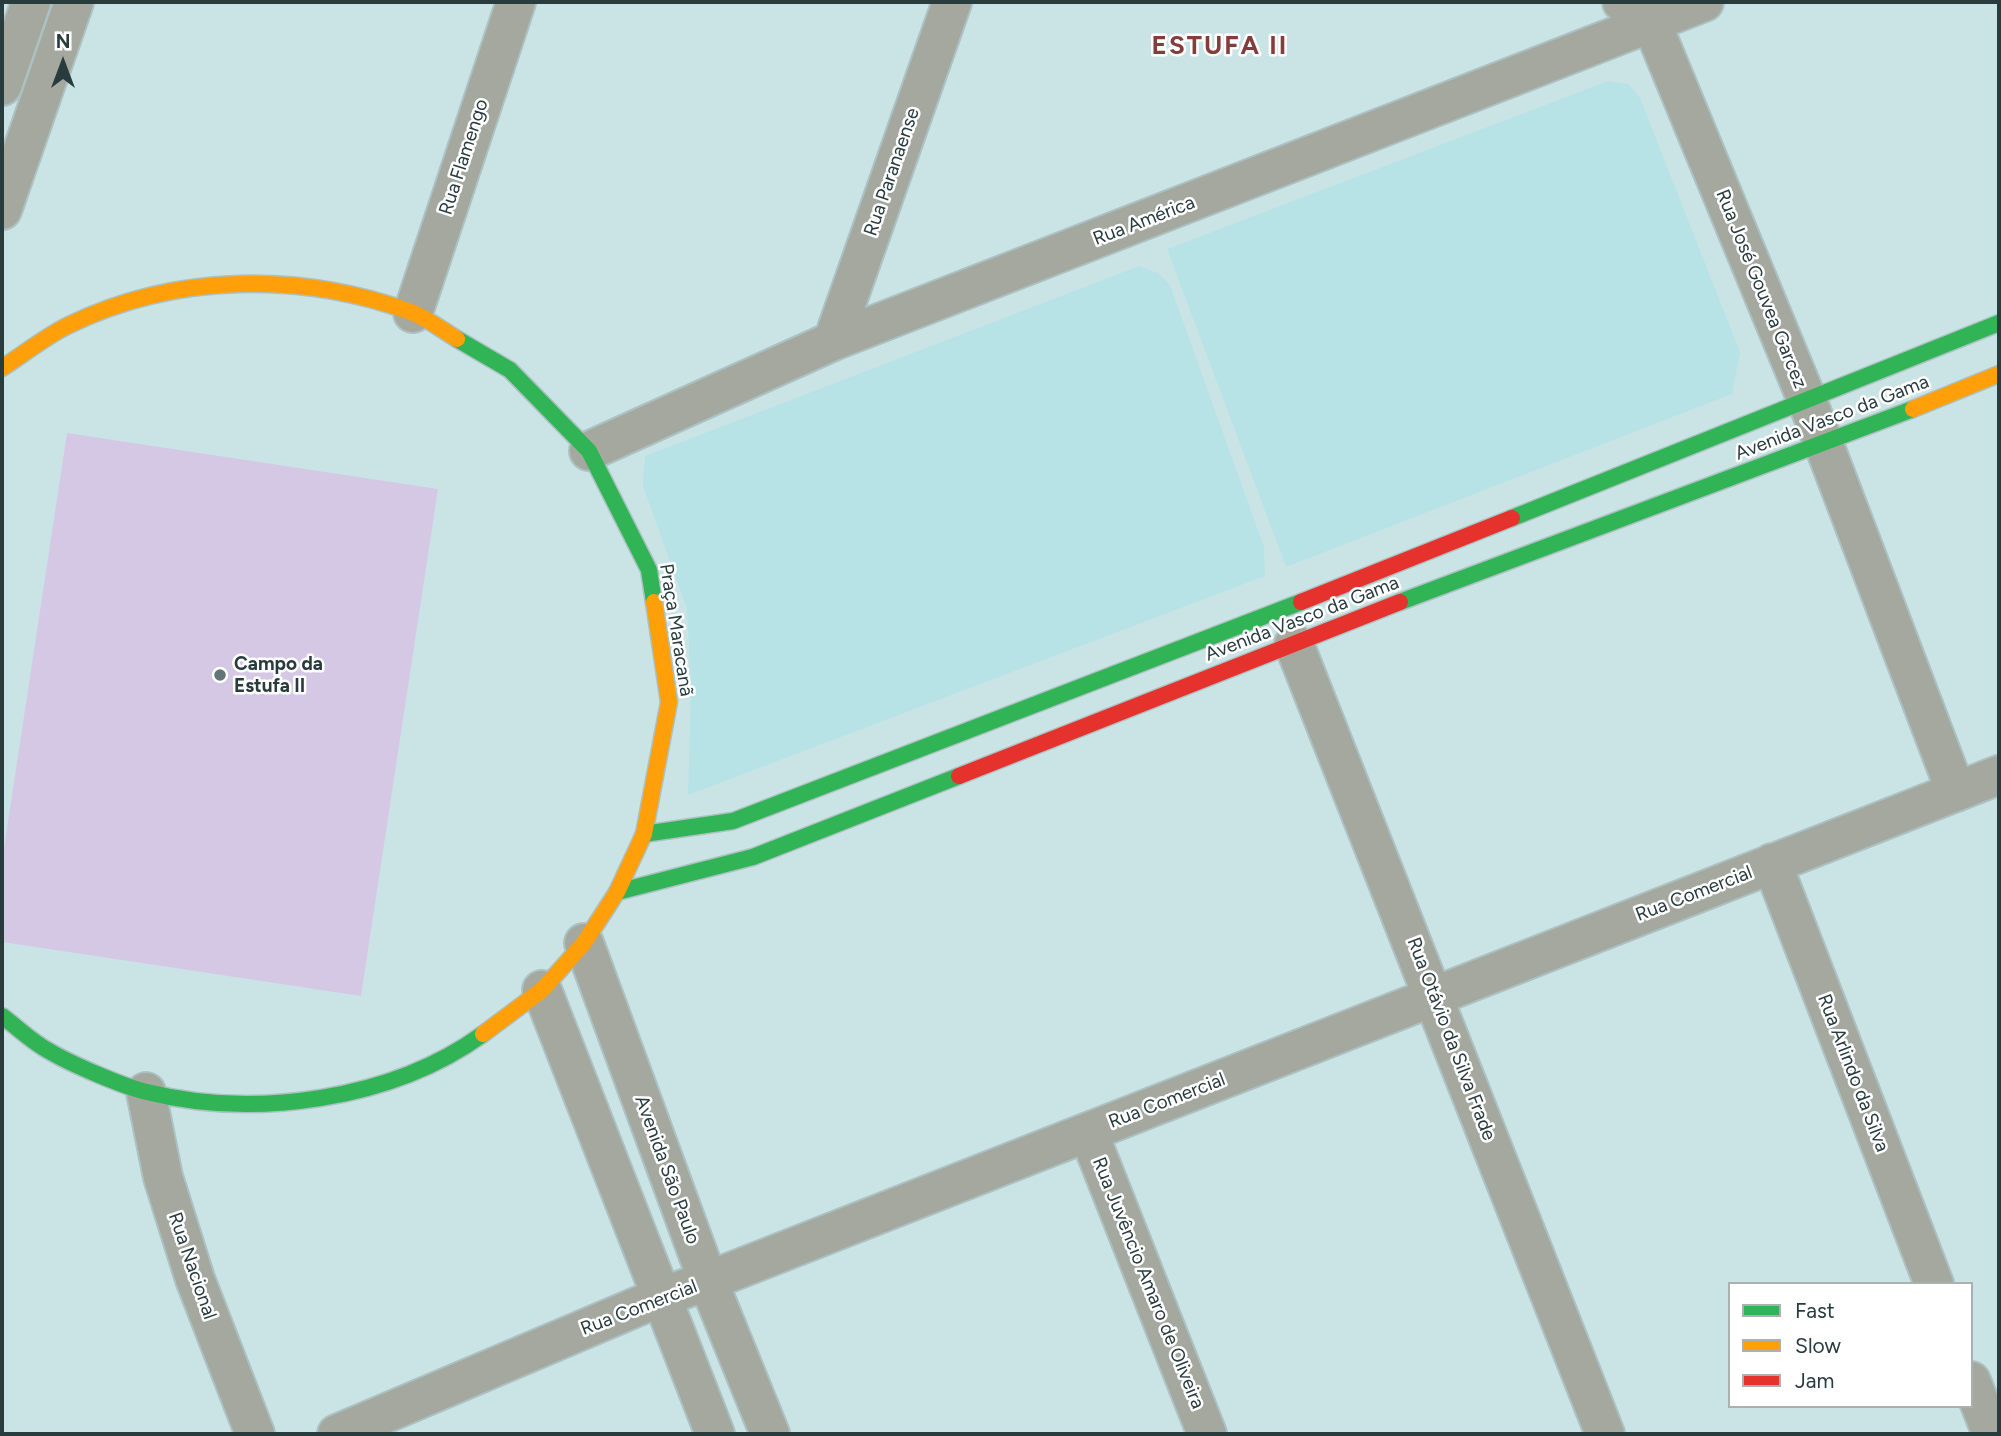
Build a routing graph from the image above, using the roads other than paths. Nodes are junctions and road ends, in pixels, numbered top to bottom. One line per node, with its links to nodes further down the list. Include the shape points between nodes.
1 (31, 2): 8 (street)
2 (74, 2): 9 (street)
3 (516, 2): 10 (street, Rua Flamengo)
4 (952, 2): 12 (street, Rua Paranaense)
5 (1622, 2): 7 (street)
6 (1704, 2): 7 (street, Rua América)
7 (1652, 24): 12 (street, Rua América); 15 (street, Rua José Gouvea Garcez)
8 (2, 86)
9 (2, 210)
10 (413, 313): 13 (street, Praça Maracanã, via 328,288 240,282 128,303 69,325); 17 (street, Praça Maracanã, via 510,370)
11 (1999, 323): 15 (street, Avenida Vasco da Gama)
12 (833, 341): 17 (street, Rua América)
13 (2, 368)
14 (1999, 374): 16 (street, Avenida Vasco da Gama)
15 (1807, 400): 16 (street, Rua José Gouvea Garcez); 18 (street, Avenida Vasco da Gama)
16 (1824, 445): 18 (street, Avenida Vasco da Gama); 21 (street, Rua José Gouvea Garcez)
17 (589, 451): 22 (street, Praça Maracanã, via 649,570 668,702)
18 (1381, 591): 19 (street, Avenida Vasco da Gama); 22 (street, Avenida Vasco da Gama, via 733,821)
19 (1294, 644): 24 (street, Avenida Vasco da Gama, via 753,857); 27 (street, Rua Otávio da Silva Frade)
20 (1999, 775): 21 (street, Rua Comercial)
21 (1956, 792): 23 (street, Rua Comercial)
22 (644, 834): 24 (street, Praça Maracanã)
23 (1772, 863): 27 (street, Rua Comercial); 32 (street, Rua Arlindo da Silva)
24 (617, 892): 25 (street, Praça Maracanã)
25 (584, 943): 26 (street, Praça Maracanã); 31 (street, Avenida São Paulo)
26 (542, 990): 29 (street, Praça Maracanã, via 456,1053 357,1093 252,1106); 33 (street)
27 (1435, 996): 30 (street, Rua Comercial); 40 (street, Rua Otávio da Silva Frade)
28 (2, 1016): 29 (street, Praça Maracanã, via 48,1051)
29 (146, 1092): 35 (street, Rua Nacional, via 163,1177 195,1279)
30 (1088, 1132): 31 (street, Rua Comercial); 39 (street, Rua Juvêncio Amaro de Oliveira)
31 (708, 1281): 33 (street, Rua Comercial); 38 (street, Avenida São Paulo)
32 (1933, 1282)
33 (660, 1297): 36 (street, Rua Comercial); 37 (street)
34 (1973, 1386): 41 (street)
35 (255, 1434)
36 (337, 1434)
37 (715, 1434)
38 (770, 1434)
39 (1207, 1434)
40 (1605, 1434)
41 (1992, 1434)

